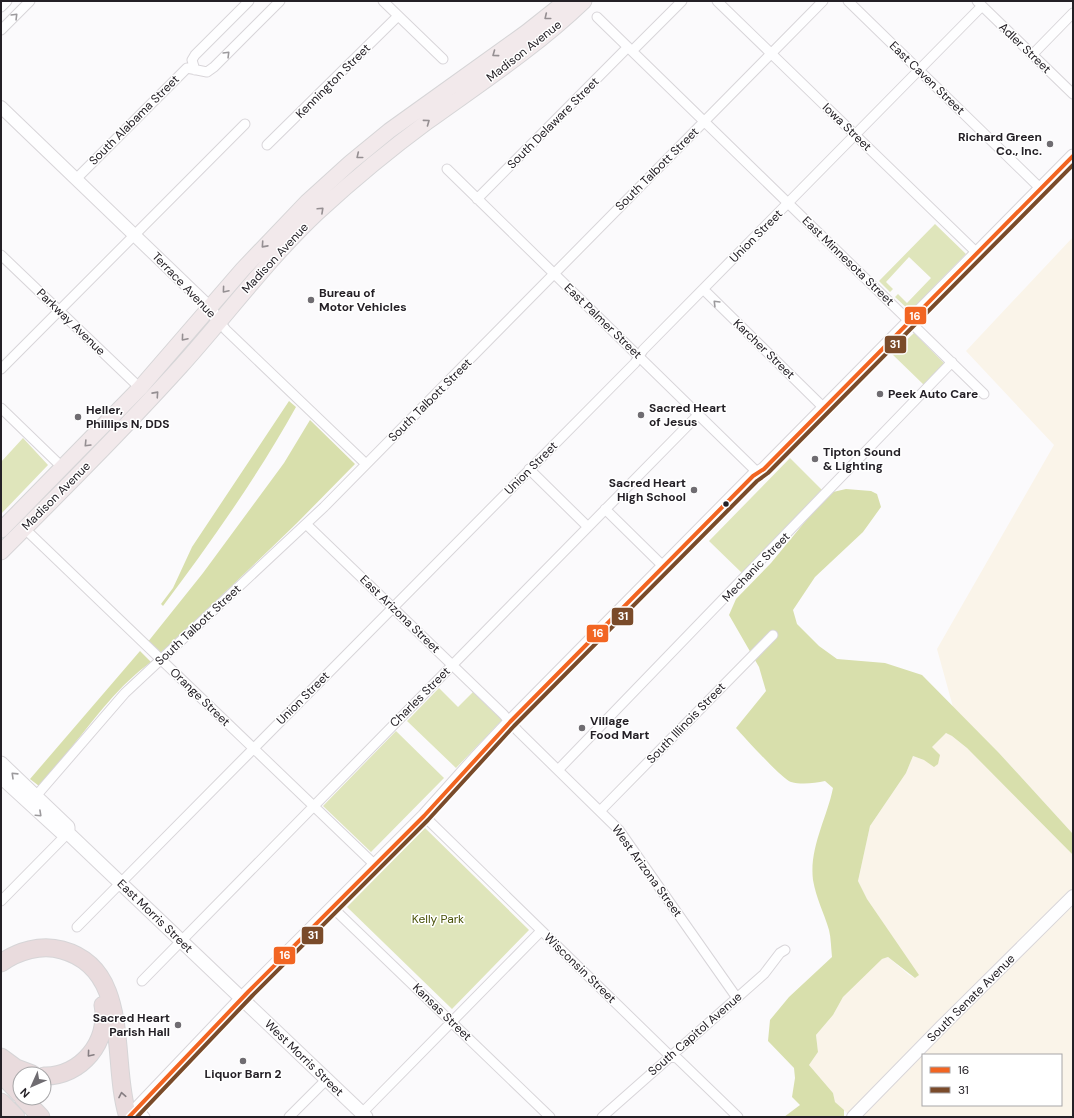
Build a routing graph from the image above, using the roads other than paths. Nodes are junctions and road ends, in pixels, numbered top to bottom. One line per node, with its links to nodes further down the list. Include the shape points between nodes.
1 (7, 1): 13 (street)
2 (30, 1): 17 (street, one-way to 2)
3 (249, 1): 22 (street, South Alabama Street, via 195,55 192,60)
4 (280, 1): 22 (street, South Alabama Street, one-way to 4, via 206,72 214,67)
5 (383, 1): 15 (street)
6 (566, 1): 41 (main road, Madison Avenue, one-way to 41, via 534,27 389,131 350,163 270,239)
7 (584, 1): 43 (main road, Madison Avenue, one-way to 7, via 286,245 357,176 428,121 528,50)
8 (682, 1): 18 (street, South Delaware Street)
9 (717, 1): 19 (street, Iowa Street)
10 (823, 1): 19 (street, South Talbott Street)
11 (848, 1): 23 (street, East Caven Street)
12 (979, 4): 20 (street, Adler Street); 23 (street, Union Street)
13 (1, 7)
14 (1073, 13): 20 (street)
15 (398, 16): 21 (street); 29 (street, Kennington Street)
16 (598, 17): 18 (street, East Minnesota Street)
17 (1, 30)
18 (630, 49): 26 (street, East Minnesota Street); 34 (street, South Delaware Street)
19 (771, 54): 26 (street, South Talbott Street); 28 (street, Iowa Street)
20 (1032, 55): 24 (street, Adler Street)
21 (443, 59)
22 (195, 70): 32 (street, South Alabama Street, via 187,68)
23 (919, 70): 28 (street, Union Street); 33 (street, East Caven Street)
24 (1073, 94)
25 (2, 109): 32 (street, Terrace Avenue)
26 (704, 121): 35 (street, East Minnesota Street); 39 (street, South Talbott Street)
27 (245, 124): 36 (street)
28 (855, 136): 35 (street, Union Street); 37 (street, Iowa Street)
29 (268, 145)
30 (1073, 156): 33 (main road)
31 (447, 169): 34 (street, East Palmer Street)
32 (76, 179): 36 (street, Terrace Avenue)
33 (1040, 189): 37 (main road)
34 (477, 199): 39 (street, East Palmer Street)
35 (789, 204): 40 (street, Union Street); 44 (street, East Minnesota Street)
36 (135, 236): 41 (street, Terrace Avenue); 42 (street)
37 (977, 254): 44 (main road)
38 (1, 255): 42 (street, Parkway Avenue)
39 (554, 273): 45 (street, East Palmer Street); 53 (street, South Talbott Street)
40 (703, 289): 45 (street, Union Street); 51 (street, Karcher Street, one-way to 40)
41 (210, 308): 43 (street, Terrace Avenue); 48 (main road, Madison Avenue, one-way to 48)
42 (59, 311): 47 (street); 48 (street, Parkway Avenue)
43 (219, 321): 53 (street, Terrace Avenue, via 230,335); 60 (main road, Madison Avenue, one-way to 43, via 139,412)
44 (910, 321): 46 (street, East Minnesota Street); 51 (main road)
45 (639, 356): 52 (street, East Palmer Street); 55 (street, Union Street, via 635,363)
46 (952, 362): 49 (street, East Minnesota Street); 71 (street, Mechanic Street)
47 (1, 370)
48 (140, 388): 54 (main road, Madison Avenue, one-way to 54)
49 (984, 394)
50 (1, 408): 54 (street)
51 (824, 408): 56 (main road)
52 (699, 414): 56 (street, East Palmer Street); 57 (street, Charles Street)
53 (366, 464): 58 (street, South Talbott Street)
54 (63, 468): 61 (main road, Madison Avenue)
55 (529, 469): 59 (street); 64 (street, Union Street)
56 (758, 473): 63 (main road)
57 (605, 509): 59 (street, Charles Street); 63 (street)
58 (306, 524): 64 (street, East Arizona Street); 66 (street, South Talbott Street)
59 (588, 526): 67 (street, Charles Street)
60 (24, 528): 62 (main road, Madison Avenue); 66 (street, Orange Street)
61 (1, 530)
62 (1, 552)
63 (664, 567): 68 (main road)
64 (393, 608): 67 (street, East Arizona Street); 69 (street, Union Street)
65 (772, 635): 75 (street, South Illinois Street)
66 (161, 660): 69 (street, Orange Street); 73 (street, South Talbott Street, via 125,693)
67 (452, 664): 68 (street, East Arizona Street); 74 (street, Charles Street)
68 (510, 722): 71 (street, West Arizona Street); 76 (main road)
69 (253, 749): 74 (street, Orange Street); 79 (street, Union Street)
70 (1, 763): 73 (main road, East Morris Street, one-way to 70)
71 (558, 770): 75 (street, West Arizona Street)
72 (1, 777): 77 (main road, East Morris Street, one-way to 77, via 60,832)
73 (36, 796): 77 (main road, East Morris Street, via 68,827)
74 (313, 805): 78 (street, Orange Street); 85 (street, Charles Street)
75 (600, 811): 90 (street, West Arizona Street, via 619,830)
76 (424, 816): 78 (main road); 84 (street, Wisconsin Street)
77 (68, 833): 79 (main road, East Morris Street); 81 (street)
78 (375, 865): 82 (main road)
79 (121, 884): 83 (street, Union Street); 85 (main road, East Morris Street)
80 (1073, 896): 110 (street, South Senate Avenue)
81 (1, 901)
82 (333, 908): 91 (main road); 92 (street, Kansas Street)
83 (77, 927)
84 (541, 931): 92 (street); 93 (street, Wisconsin Street)
85 (181, 941): 89 (street, Charles Street); 91 (main road, East Morris Street)
86 (785, 950): 90 (street, South Capitol Avenue, via 768,970)
87 (1, 963): 102 (highway, one-way to 87, via 122,1098 111,999 104,982 91,965 68,951 45,948 21,952)
88 (1, 974): 97 (highway, one-way to 97, via 16,964 47,957 62,959 83,970 95,983 104,1007 101,1035 93,1051 83,1062 71,1070)
89 (142, 981)
90 (737, 998): 93 (street, South Capitol Avenue)
91 (241, 999): 98 (main road, West Morris Street); 102 (main road)
92 (451, 1022): 103 (street); 107 (street, Kansas Street)
93 (671, 1056): 108 (street, South Capitol Avenue); 109 (street, Wisconsin Street, via 678,1059)
94 (1, 1057): 95 (highway)
95 (13, 1066)
96 (1, 1074): 99 (highway)
97 (52, 1075)
98 (326, 1079): 103 (main road, West Morris Street); 106 (street)
99 (12, 1086)
100 (1, 1102): 104 (highway)
101 (31, 1106): 105 (highway)
102 (135, 1115)
103 (364, 1115)
104 (16, 1117)
105 (42, 1117)
106 (289, 1117)
107 (550, 1117)
108 (602, 1117)
109 (738, 1117)
110 (853, 1117)

